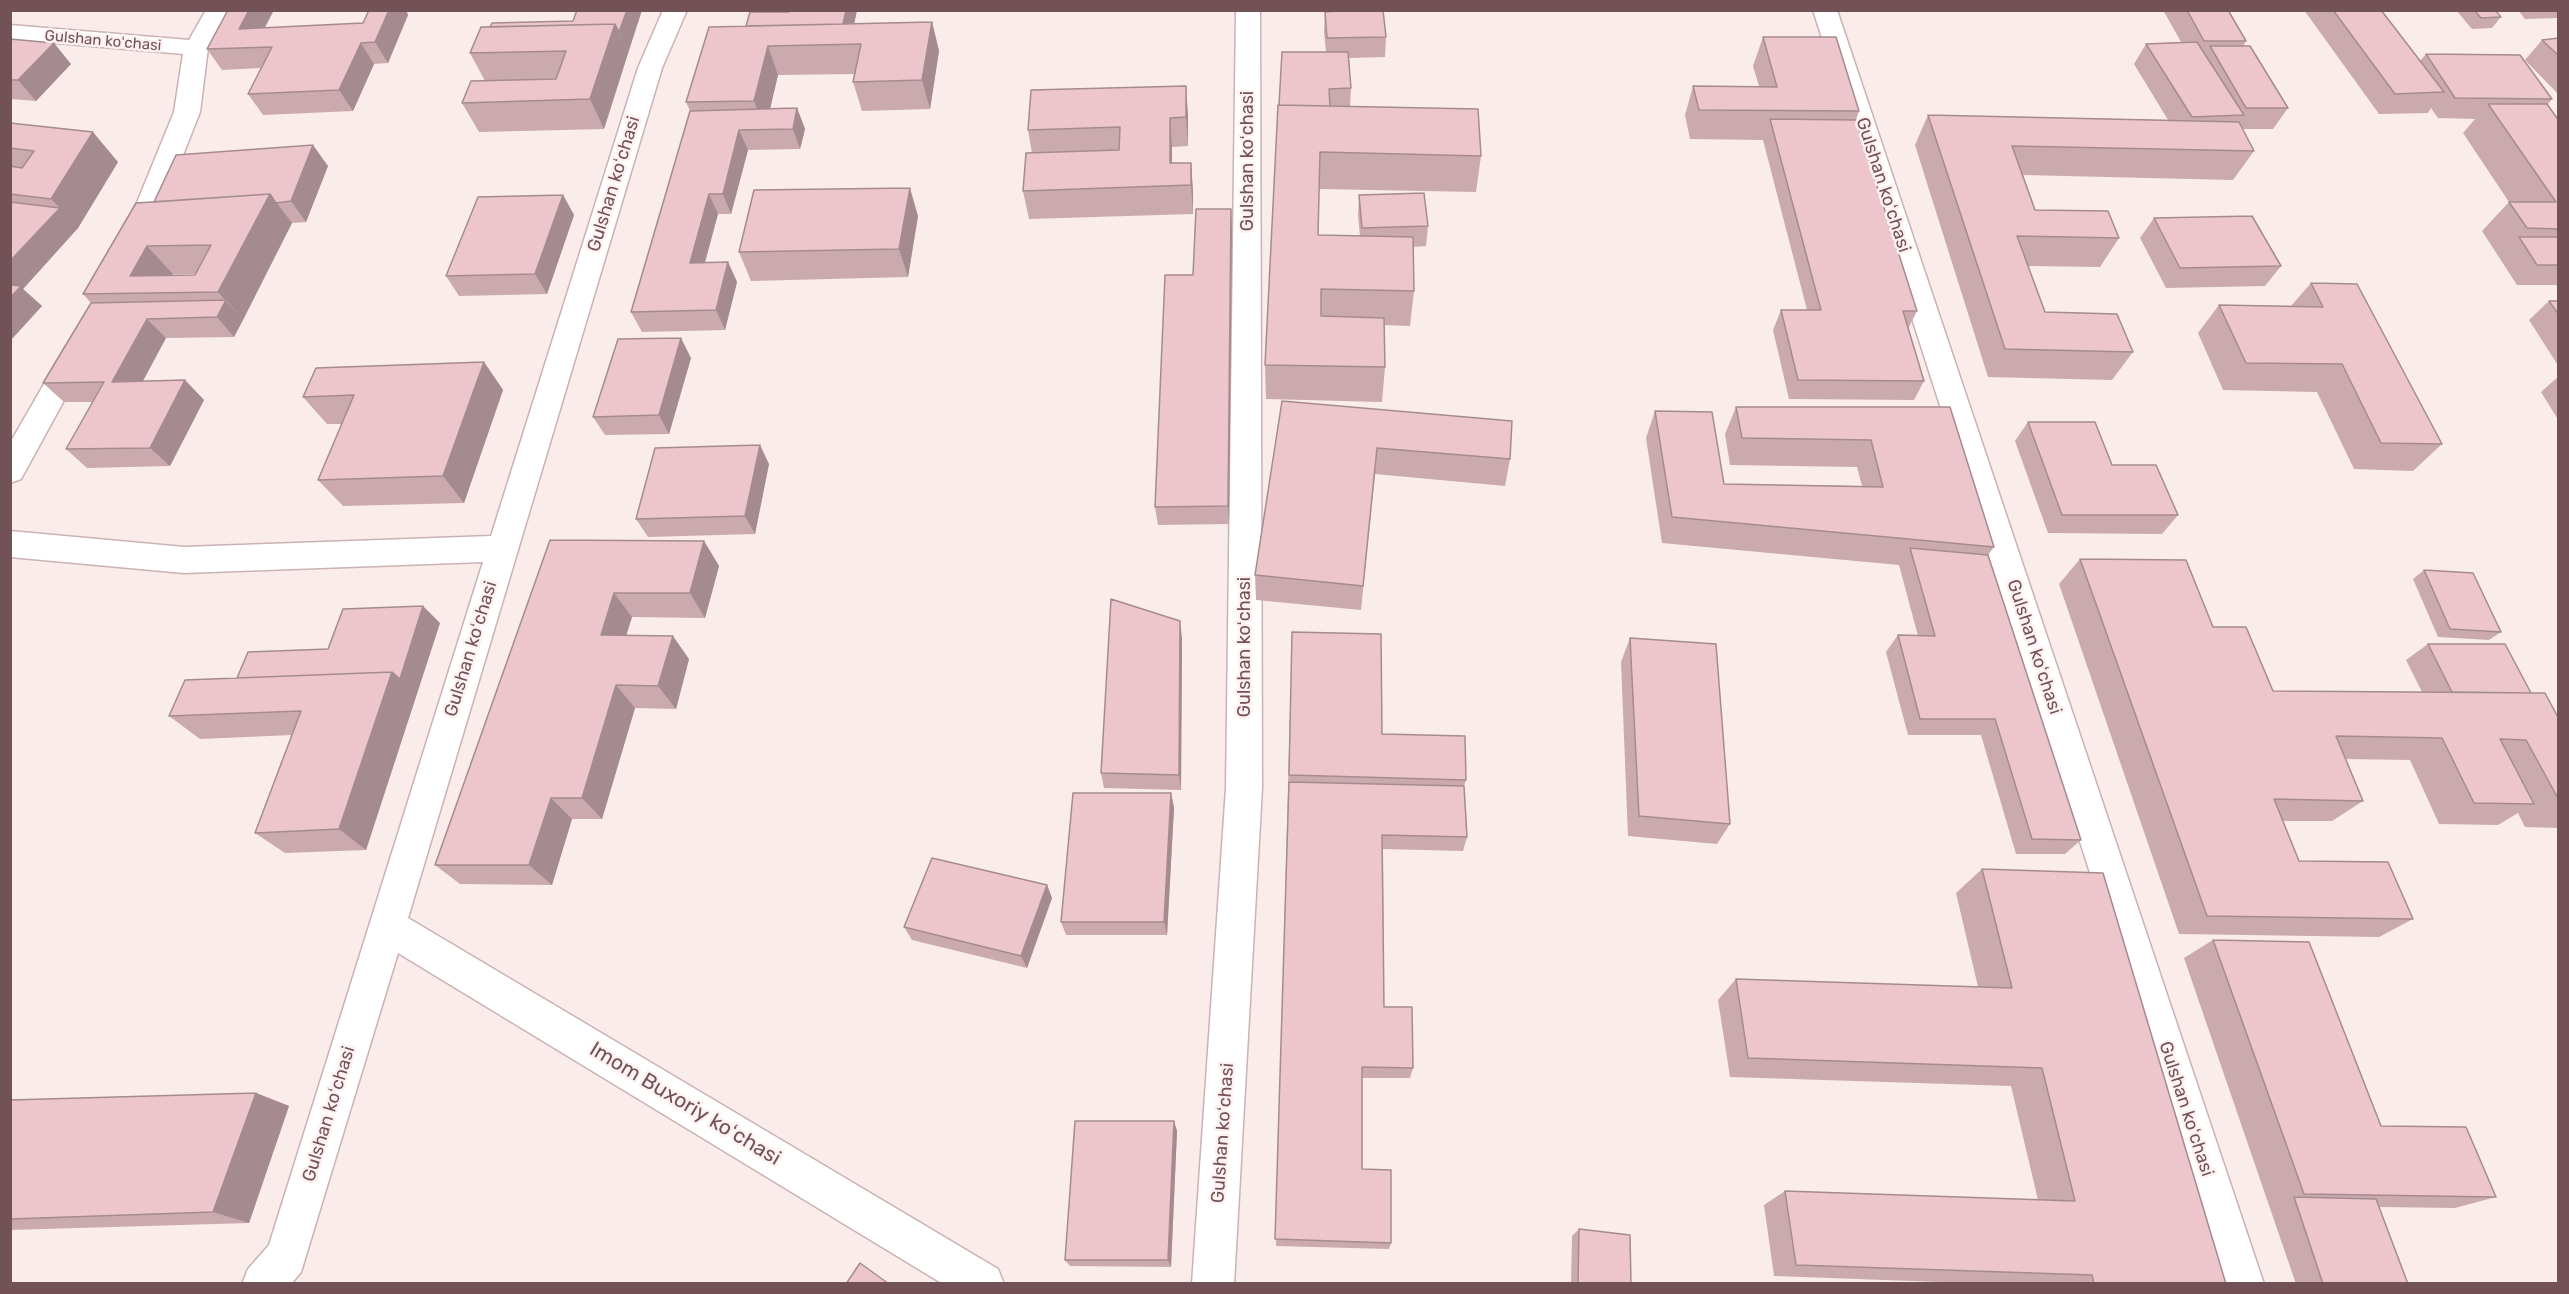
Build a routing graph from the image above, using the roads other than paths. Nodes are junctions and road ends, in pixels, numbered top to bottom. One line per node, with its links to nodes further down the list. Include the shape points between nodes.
1 (218, 10): 6 (street)
2 (675, 10): 11 (street, Gulshan koʻchasi, via 650,68)
3 (1248, 10): 15 (street, Gulshan koʻchasi, via 1244,788)
4 (1826, 10): 16 (street, Gulshan koʻchasi)
5 (10, 32): 6 (street, Gulshan koʻchasi)
6 (196, 48): 7 (street, via 187,112)
7 (126, 262)
8 (87, 333): 9 (street)
9 (12, 466)
10 (10, 544): 11 (street, via 184,560)
11 (502, 548): 12 (street, Gulshan koʻchasi)
12 (387, 925): 13 (street, Gulshan koʻchasi, via 286,1257); 14 (street, Imom Buxoriy koʻchasi)
13 (263, 1284)
14 (983, 1284)
15 (1213, 1284)
16 (2243, 1284)

